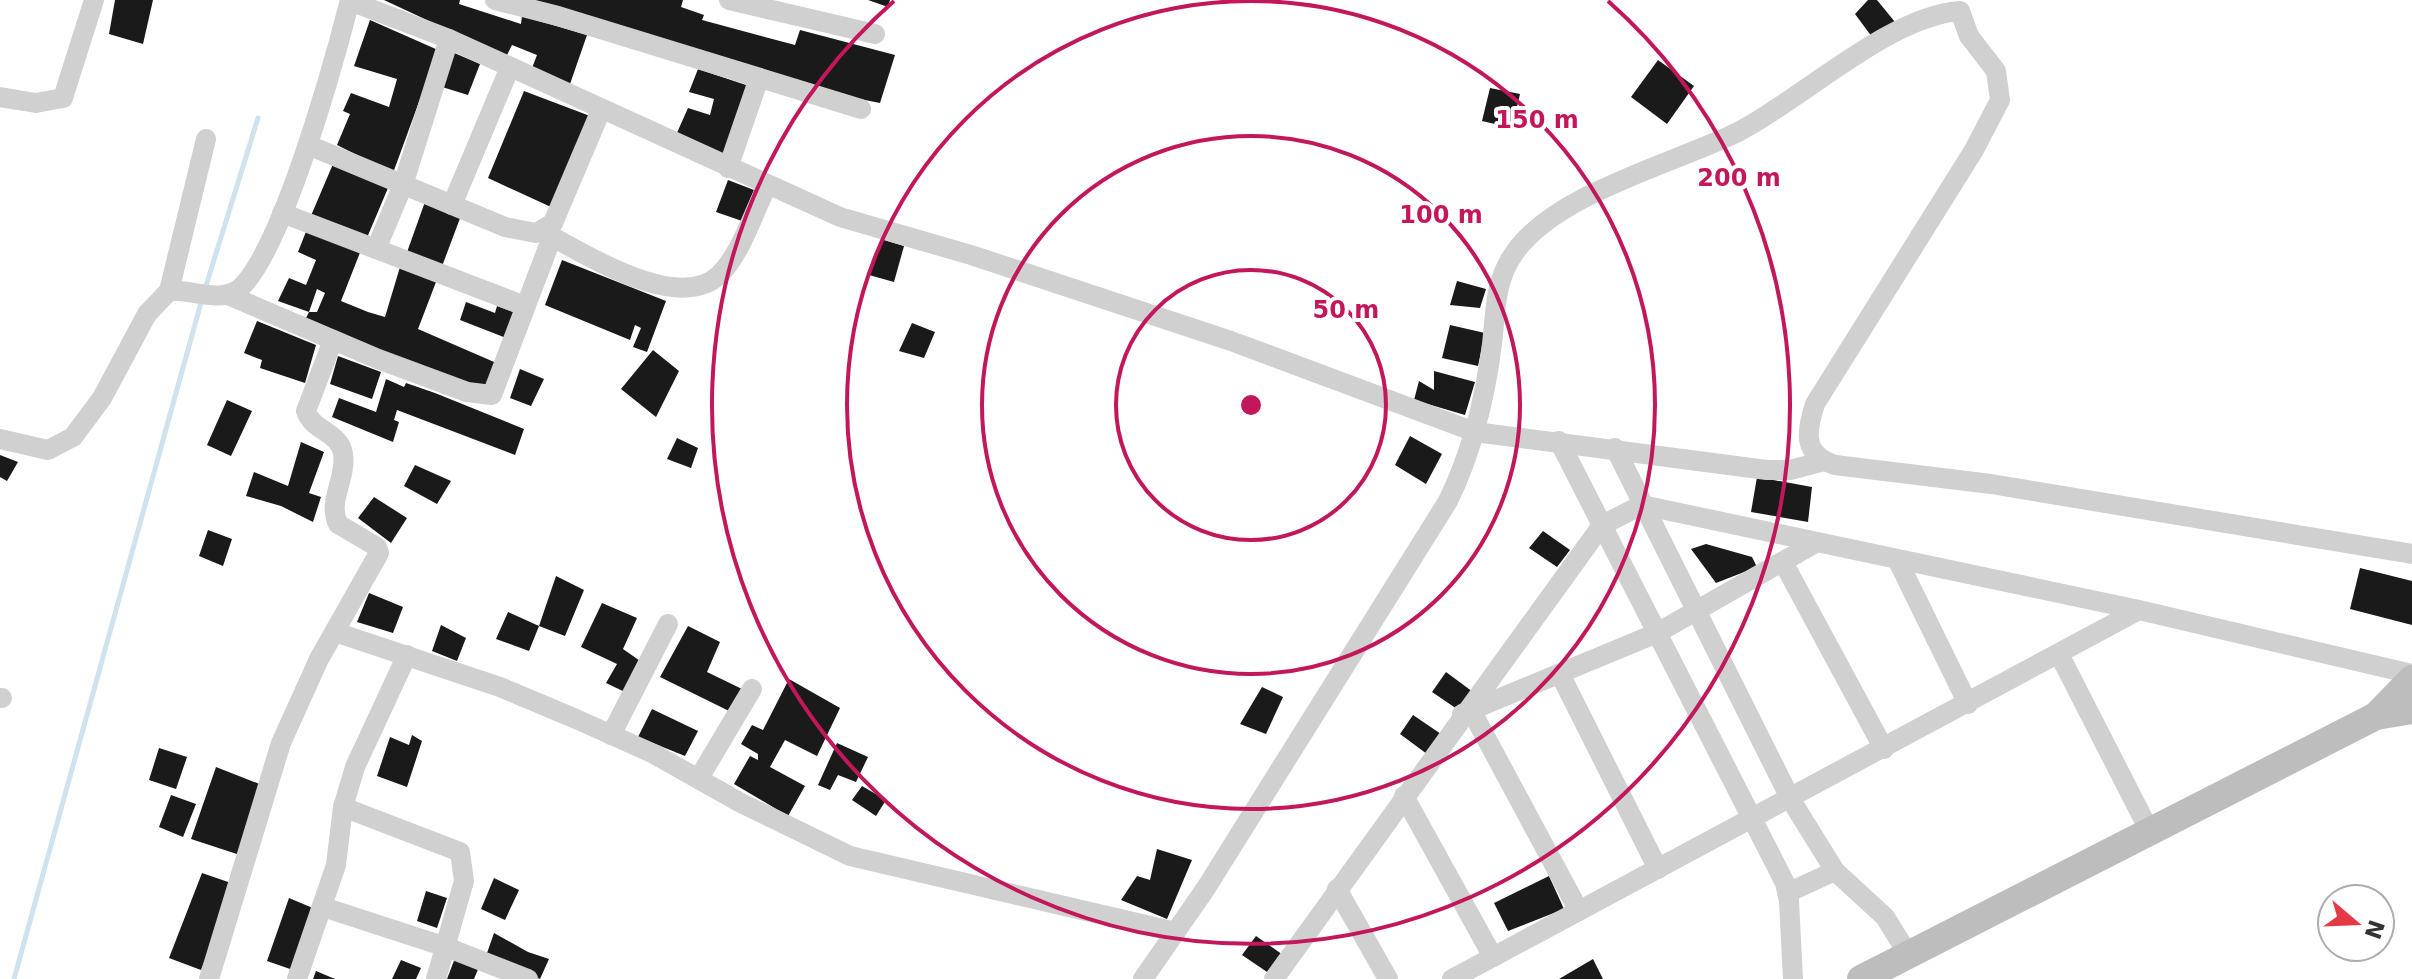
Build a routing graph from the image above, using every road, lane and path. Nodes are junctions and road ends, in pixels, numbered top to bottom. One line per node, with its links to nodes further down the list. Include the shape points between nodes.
1 (94, 0): 9 (street, via 63,98 36,103)
2 (350, 0): 6 (street); 13 (street)
3 (495, 0): 8 (street)
4 (729, 0): 5 (street)
5 (875, 34)
6 (449, 39): 7 (street); 15 (street)
7 (510, 67): 11 (street); 17 (street)
8 (759, 78): 10 (street); 14 (street)
9 (0, 97)
10 (861, 109)
11 (601, 110): 14 (street); 19 (street)
12 (206, 139): 21 (street)
13 (308, 145): 15 (street); 18 (street)
14 (728, 168): 16 (street)
15 (403, 185): 17 (street); 20 (street)
16 (767, 186): 19 (street, via 730,260 721,273 698,287 682,290 636,277); 25 (street, via 840,217 1231,341)
17 (452, 205): 19 (street, via 505,227)
18 (282, 213): 20 (street); 22 (street, via 247,278)
19 (548, 234): 23 (street)
20 (376, 249): 23 (street)
21 (169, 291): 22 (street); 26 (street, via 147,314 102,398 73,437 48,450)
22 (228, 295): 24 (street)
23 (525, 306): 24 (street, via 492,395 467,392)
24 (333, 340): 39 (street, via 306,411 309,421 338,440 343,454 333,506 338,524 379,553)
25 (1475, 432): 27 (street); 29 (street, via 1499,282 1516,250 1546,222 1589,197 1738,132 1911,25 1960,11 1969,36 1996,71 2000,100 1815,404 1807,442); 64 (street, via 1448,501)
26 (0, 439)
27 (1559, 441): 28 (street); 31 (street)
28 (1615, 448): 29 (street, via 1767,470); 30 (street)
29 (1824, 461): 33 (street)
30 (1642, 505): 31 (street); 32 (street); 37 (street)
31 (1602, 525): 40 (street); 48 (street)
32 (1817, 542): 34 (street); 35 (street)
33 (2412, 554)
34 (1897, 559): 36 (street); 46 (street)
35 (1783, 562): 37 (street); 51 (street)
36 (2139, 610): 41 (street); 44 (street)
37 (1695, 613): 40 (street); 54 (street)
38 (668, 624): 50 (street)
39 (335, 632): 42 (street); 69 (street, via 281,743)
40 (1657, 633): 43 (street); 56 (street)
41 (2059, 654): 46 (street); 57 (street)
42 (407, 655): 50 (street, via 500,687); 55 (street, via 355,767)
43 (1560, 674): 48 (street); 58 (street)
44 (2412, 676): 49 (main road)
45 (752, 689): 52 (street)
46 (1968, 704): 51 (street)
47 (2412, 710): 49 (main road)
48 (1467, 712): 53 (street); 63 (street)
49 (2376, 716): 57 (main road)
50 (611, 735): 52 (street)
51 (1884, 749): 54 (street)
52 (699, 778): 64 (street, via 850,856)
53 (1404, 796): 60 (street); 67 (street)
54 (1791, 800): 56 (street); 59 (street)
55 (343, 807): 62 (street, via 336,865); 65 (street, via 460,852 464,881)
56 (1751, 820): 58 (street); 61 (street)
57 (2149, 830): 66 (main road)
58 (1658, 869): 63 (street)
59 (1835, 871): 61 (street); 66 (street, via 1885,917)
60 (1337, 889): 73 (street); 74 (street)
61 (1787, 893): 76 (street)
62 (323, 907): 65 (street); 70 (street)
63 (1579, 911): 67 (street)
64 (1176, 932): 72 (street)
65 (446, 947): 68 (street); 71 (street)
66 (1908, 954): 77 (main road)
67 (1493, 957): 75 (street)
68 (520, 978)
69 (209, 979)
70 (297, 979)
71 (436, 979)
72 (1143, 979)
73 (1274, 979)
74 (1388, 979)
75 (1452, 979)
76 (1793, 979)
77 (1861, 979)

